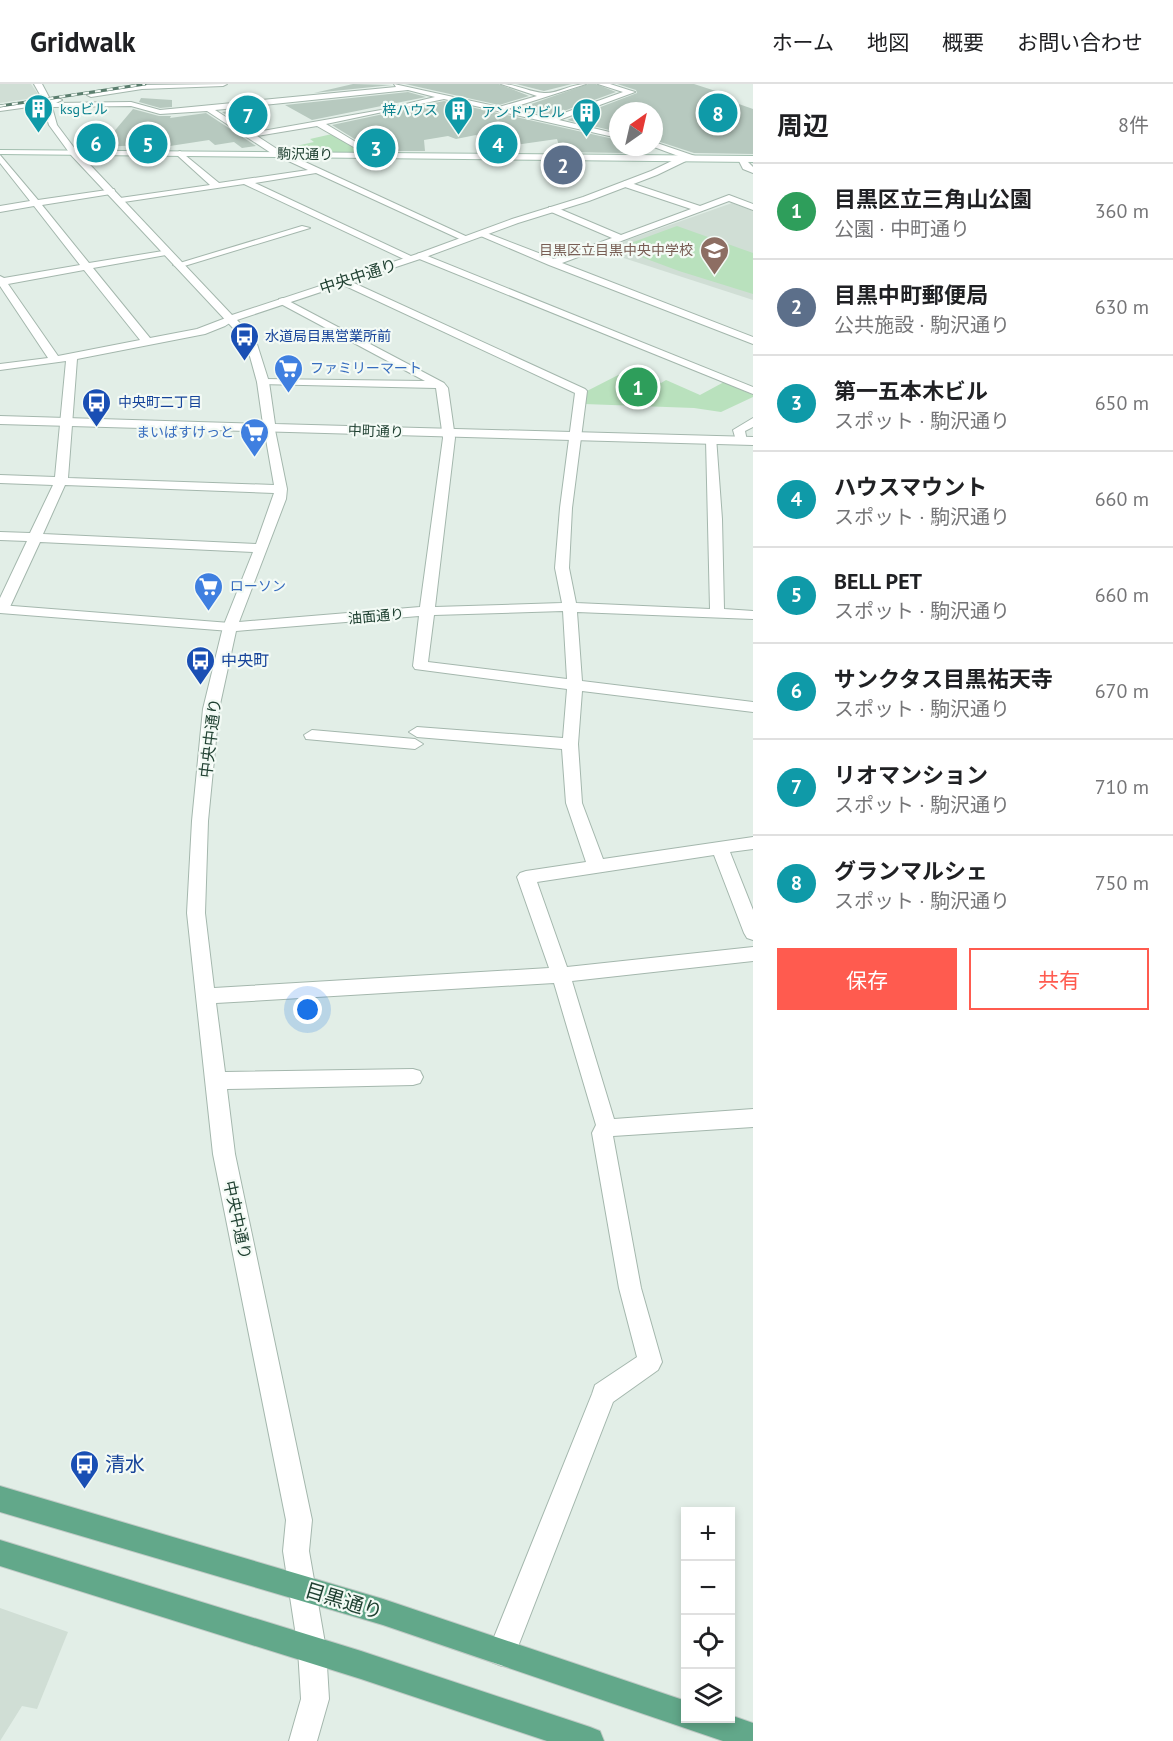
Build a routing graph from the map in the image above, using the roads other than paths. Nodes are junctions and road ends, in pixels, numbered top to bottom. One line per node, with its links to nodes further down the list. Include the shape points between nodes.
1 (38, 84): 13 (street)
2 (224, 84): 13 (street, via 133,88)
3 (395, 84): 10 (street)
4 (505, 84): 11 (street)
5 (582, 84): 11 (street)
6 (602, 84): 17 (street, via 631,92)
7 (740, 84): 8 (street)
8 (752, 84)
9 (432, 86): 10 (street)
10 (410, 88): 12 (street); 15 (street)
11 (543, 95): 16 (street)
12 (443, 97): 16 (street); 18 (street)
13 (46, 103): 14 (street); 15 (street, via 131,104 160,112); 23 (street, via 52,126)
14 (0, 110)
15 (210, 110): 20 (street)
16 (498, 110): 17 (street)
17 (550, 121): 19 (street)
18 (318, 123): 20 (street); 26 (street)
19 (609, 134)
20 (250, 135): 25 (street)
21 (663, 148): 28 (street)
22 (0, 152): 23 (street, 駒沢通り)
23 (74, 153): 24 (street, 駒沢通り); 36 (street)
24 (180, 153): 25 (street, 駒沢通り); 35 (street)
25 (281, 154): 26 (street, 駒沢通り); 32 (street)
26 (370, 155): 28 (street, 駒沢通り)
27 (0, 158): 38 (street)
28 (689, 158): 29 (street, 駒沢通り); 34 (street, 中央中通り)
29 (742, 159): 30 (street, 駒沢通り); 31 (street)
30 (753, 159)
31 (753, 170)
32 (315, 171): 33 (street); 46 (street)
33 (246, 182): 35 (street); 48 (street)
34 (625, 184): 41 (street, 中央中通り); 42 (street)
35 (217, 186): 37 (street)
36 (111, 191): 37 (street); 38 (street)
37 (120, 201): 47 (street)
38 (37, 203): 40 (street); 51 (street)
39 (753, 207): 42 (street, via 729,198)
40 (0, 209)
41 (552, 209): 44 (street, 中央中通り); 45 (street)
42 (701, 209): 45 (street)
43 (305, 228): 50 (street)
44 (481, 234): 46 (street, 中央中通り); 49 (street)
45 (621, 238): 49 (street)
46 (467, 239): 48 (street, 中央中通り)
47 (166, 252): 50 (street); 51 (street)
48 (415, 258): 53 (street, 中央中通り); 63 (street)
49 (552, 263): 56 (street)
50 (178, 265): 55 (street)
51 (87, 266): 52 (street); 57 (street)
52 (1, 281): 59 (street)
53 (343, 281): 54 (street, 中央中通り); 69 (street, via 581,391)
54 (283, 301): 55 (street, 中央中通り); 62 (street)
55 (231, 319): 57 (street, via 218,326); 61 (street, 中央中通り, via 251,341)
56 (753, 341)
57 (147, 342): 58 (street)
58 (72, 358): 59 (street); 65 (street)
59 (55, 360): 60 (street)
60 (0, 367)
61 (263, 382): 62 (street); 67 (street, 中央中通り)
62 (440, 385): 68 (street)
63 (753, 392)
64 (0, 420): 65 (street, 中町通り)
65 (68, 422): 67 (street, 中町通り); 73 (street)
66 (753, 422): 71 (street, via 739,430)
67 (270, 428): 68 (street, 中町通り); 74 (street, 中央中通り)
68 (449, 433): 69 (street, 中町通り); 80 (street)
69 (575, 435): 70 (street, 中町通り); 78 (street, via 562,568)
70 (712, 440): 71 (street, 中町通り); 81 (street)
71 (747, 441)
72 (0, 479): 73 (street)
73 (61, 481): 74 (street); 76 (street)
74 (281, 489): 77 (street, 中央中通り)
75 (0, 536): 76 (street)
76 (35, 538): 77 (street); 79 (street)
77 (262, 548): 83 (street, 中央中通り)
78 (570, 607): 80 (street, 油面通り); 81 (street, 油面通り); 84 (street)
79 (1, 609): 83 (street, 油面通り)
80 (427, 611): 83 (street, 油面通り); 84 (street, via 420,666)
81 (717, 612): 82 (street, 油面通り)
82 (753, 615)
83 (230, 627): 94 (street, 中央中通り, via 212,709 200,821 196,913)
84 (575, 686): 85 (street); 87 (street)
85 (753, 707)
86 (312, 735): 87 (street)
87 (570, 744): 90 (street, via 574,802)
88 (753, 843): 89 (street)
89 (720, 848): 90 (street); 91 (street)
90 (596, 865): 93 (street, via 526,877)
91 (753, 933)
92 (753, 954): 93 (street)
93 (561, 975): 94 (street); 98 (street)
94 (205, 996): 96 (street, 中央中通り)
95 (413, 1077): 96 (street)
96 (214, 1081): 101 (street, 中央中通り, via 224,1154 299,1520 296,1551)
97 (753, 1118): 98 (street)
98 (607, 1128): 103 (street, via 602,1133 630,1288 650,1362 604,1394)
99 (0, 1499): 101 (main road, 目黒通り)
100 (0, 1553): 102 (main road)
101 (302, 1588): 102 (street, 中央中通り); 103 (main road, 目黒通り)
102 (312, 1650): 107 (street, 中央中通り, via 315,1699); 108 (main road)
103 (502, 1652): 104 (main road, 目黒通り)
104 (681, 1713)
105 (709, 1723): 106 (main road)
106 (753, 1737)
107 (303, 1741)
108 (590, 1741)

